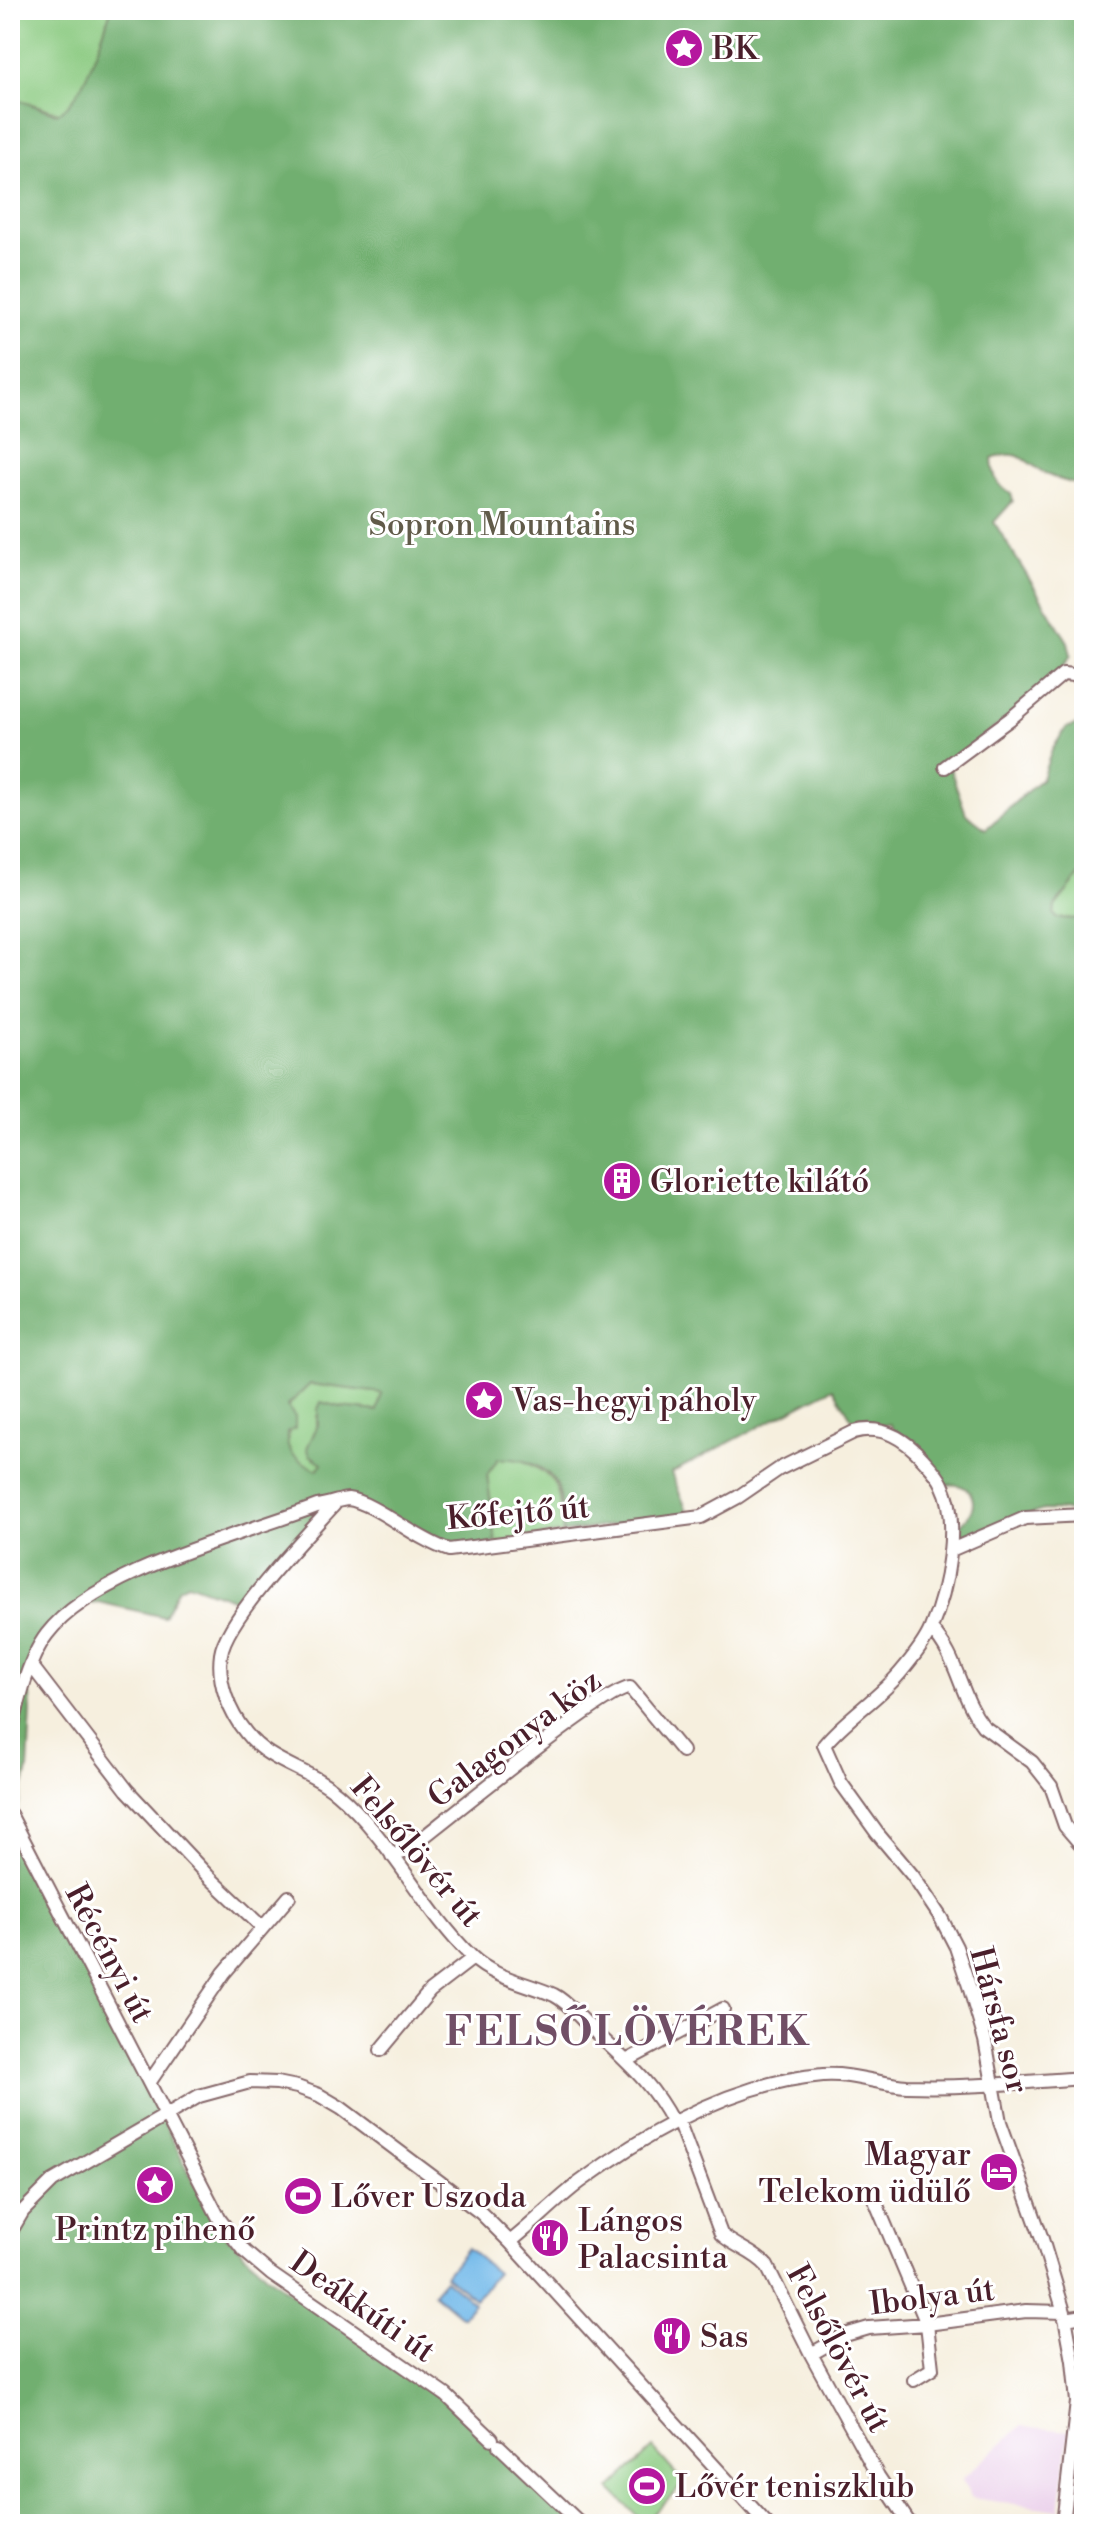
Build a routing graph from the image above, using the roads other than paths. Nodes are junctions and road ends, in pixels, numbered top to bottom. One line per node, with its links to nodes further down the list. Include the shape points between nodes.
1 (1084, 676): 2 (street, via 1063,674)
2 (945, 767)
3 (334, 1505): 4 (street, Kőfejtő út, via 349,1499 449,1550 689,1519 712,1512 779,1469 866,1429 909,1443 941,1481); 8 (street, Kőfejtő út, via 317,1506 184,1553 85,1598 46,1635); 13 (street, Felsőlövér út, via 241,1616 221,1652 220,1673 234,1715 258,1747 336,1792)
4 (948, 1506): 6 (street, Hársfa sor)
5 (1084, 1515): 6 (street, via 1025,1518)
6 (951, 1550): 7 (street, Hársfa sor)
7 (931, 1629): 12 (street, via 952,1656 978,1719 1032,1762 1051,1786 1065,1826); 22 (street, Hársfa sor, via 902,1671 824,1745 841,1783 913,1876 949,1934 982,2027)
8 (31, 1665): 9 (street, Kőfejtő út); 15 (street, via 127,1790)
9 (10, 1744)
10 (682, 1751): 13 (street, Galagonya köz, via 626,1687 406,1851)
11 (10, 1814): 21 (street, Récényi út)
12 (1084, 1848)
13 (392, 1856): 16 (street, Felsőlövér út)
14 (289, 1897): 15 (street)
15 (262, 1927): 21 (street)
16 (473, 1958): 18 (street, via 430,1991); 19 (street, Felsőlövér út, via 555,1995)
17 (723, 2009): 19 (street)
18 (381, 2050)
19 (628, 2060): 24 (street, Felsőlövér út)
20 (1084, 2078): 22 (street)
21 (149, 2083): 23 (street, Récényi út)
22 (992, 2086): 24 (street, via 907,2086 849,2076 805,2077 737,2096); 28 (street, Hársfa sor)
23 (168, 2118): 26 (street, via 53,2181 23,2211); 27 (street, via 199,2096 250,2082 277,2083 319,2095 481,2213); 33 (street, Deákkúti út, via 220,2220 244,2251 446,2395)
24 (675, 2122): 27 (street, via 578,2184); 31 (street, Felsőlövér út, via 721,2234 767,2266)
25 (871, 2191): 30 (street)
26 (10, 2233)
27 (510, 2242): 34 (street)
28 (1065, 2316): 29 (street, Ibolya út); 30 (street, Ibolya út, via 1026,2311); 36 (street, Hársfa sor, via 1077,2402)
29 (1084, 2316)
30 (927, 2324): 31 (street, Ibolya út, via 869,2328); 32 (street, via 932,2369)
31 (811, 2354): 35 (street, Felsőlövér út)
32 (914, 2380)
33 (581, 2524)
34 (767, 2524)
35 (910, 2524)
36 (1063, 2524)

